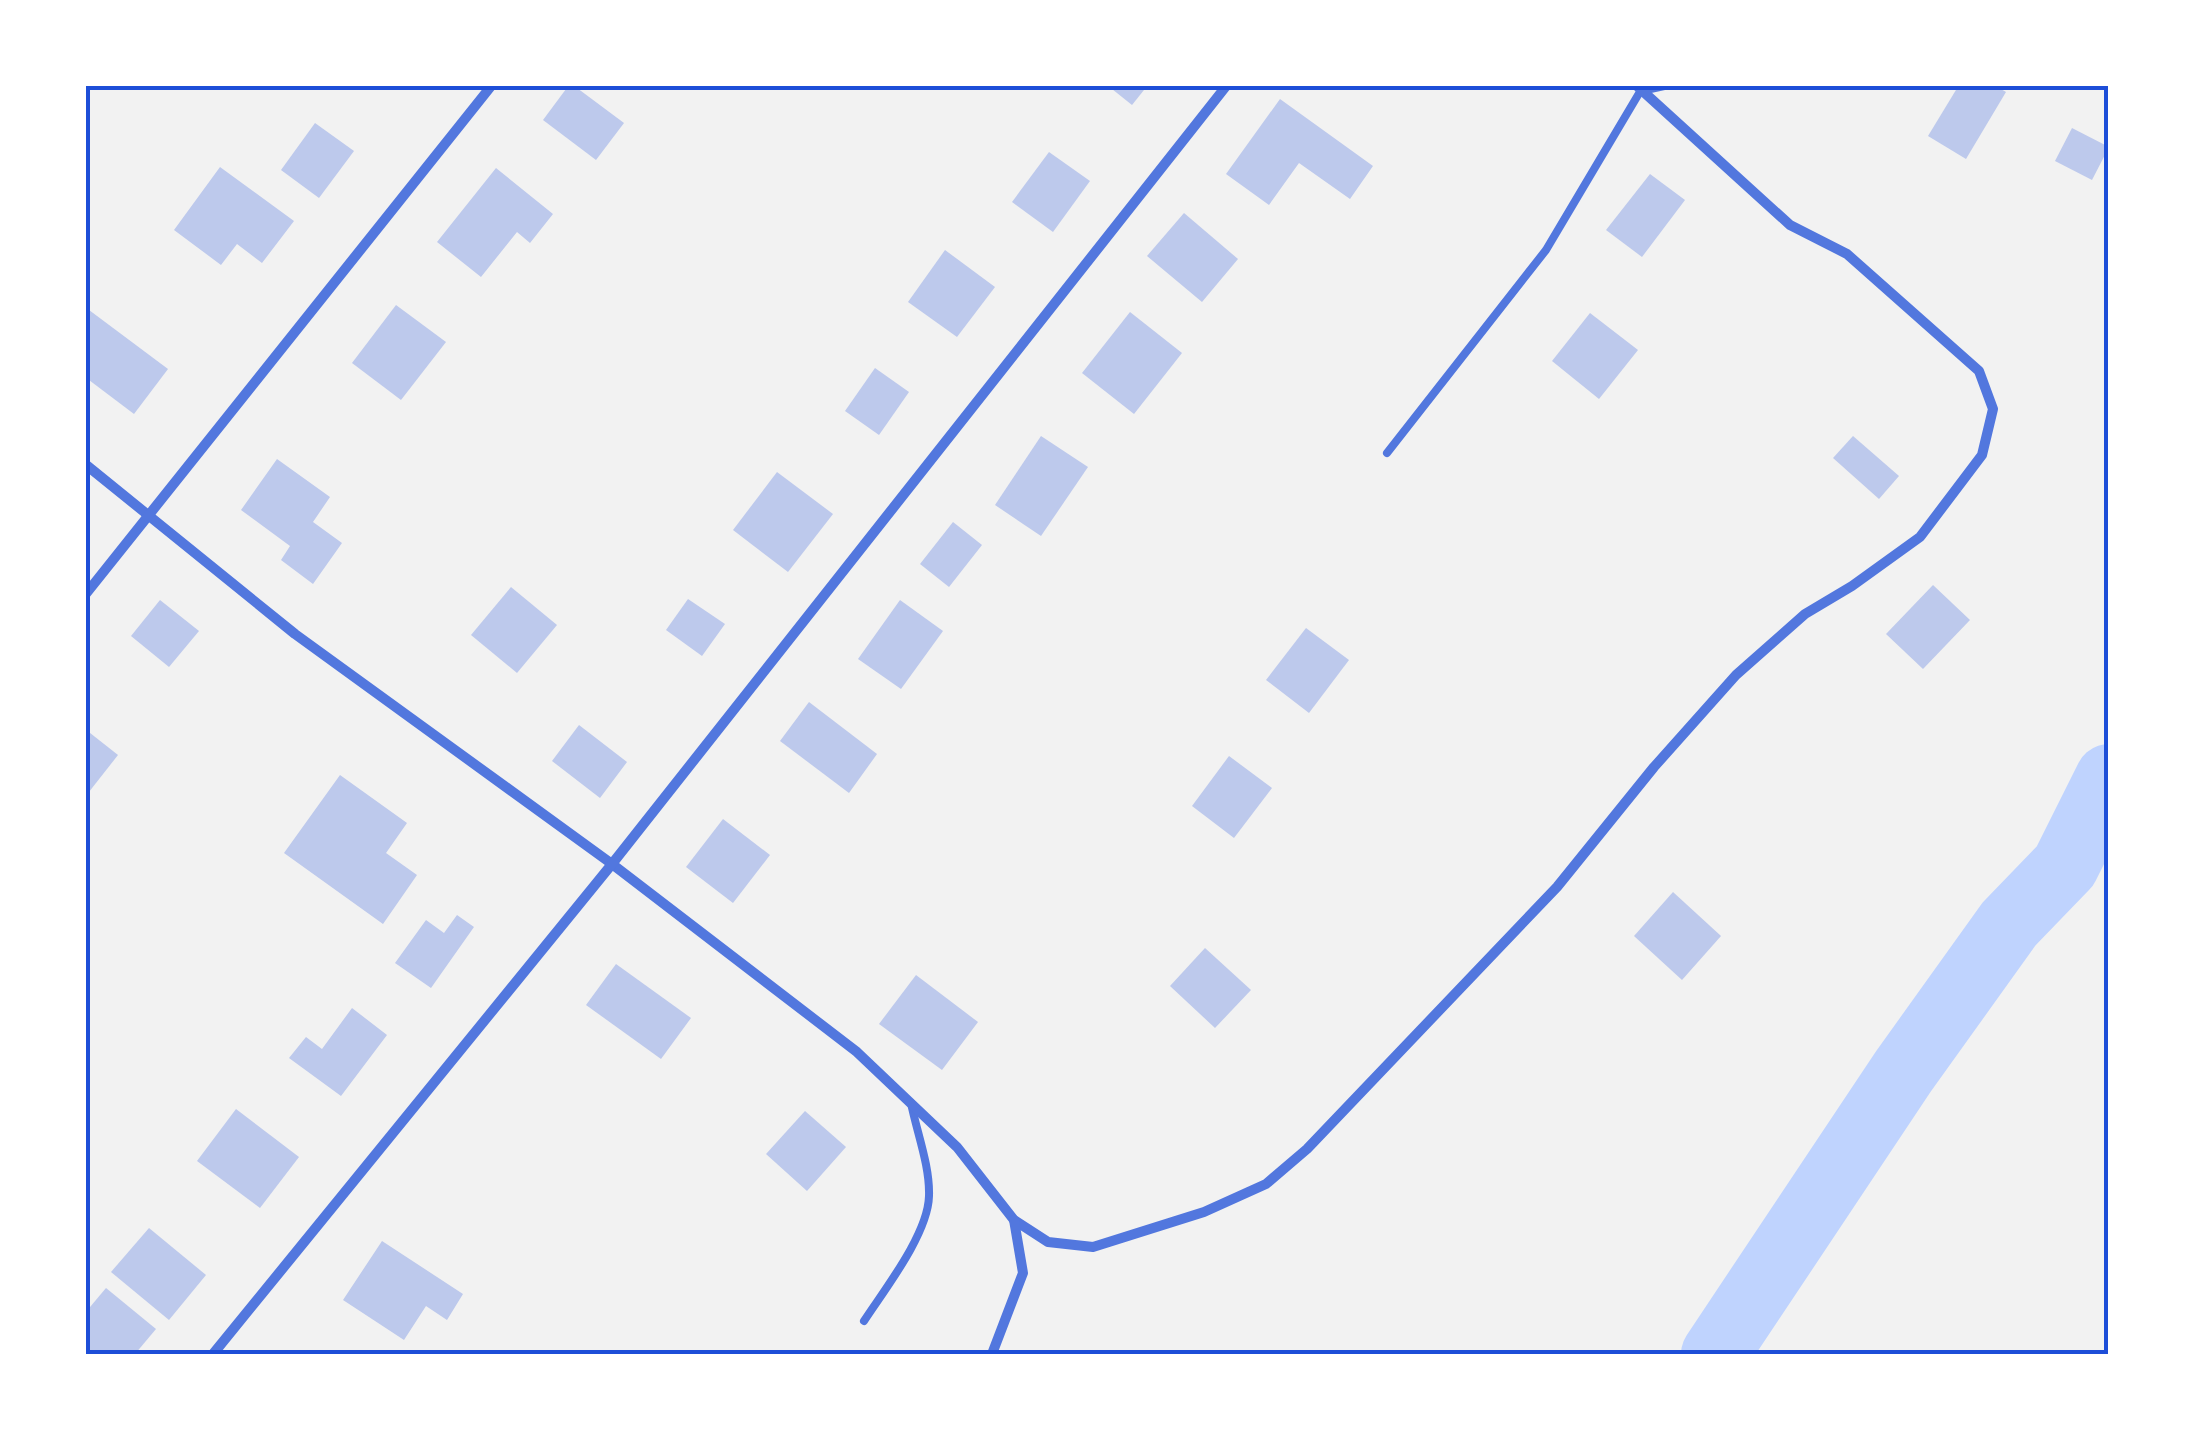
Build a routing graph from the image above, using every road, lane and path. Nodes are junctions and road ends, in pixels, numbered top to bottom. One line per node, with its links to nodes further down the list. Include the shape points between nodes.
1 (492, 85): 7 (street)
2 (1227, 85): 9 (street)
3 (1664, 85): 4 (street)
4 (1638, 87): 5 (lane, via 1546,250); 11 (street, via 1790,225 1847,254 1980,372 1993,409 1982,454 1920,536 1804,614 1736,675 1557,887 1266,1184 1204,1212 1093,1247 1048,1242)
5 (1387, 453)
6 (85, 464): 7 (street)
7 (148, 517): 8 (street); 9 (street, via 296,634)
8 (85, 595)
9 (612, 864): 10 (street, via 857,1052); 13 (street)
10 (911, 1104): 11 (street, via 957,1147); 12 (lane, via 928,1179 925,1219)
11 (1014, 1220): 14 (street, via 1023,1273)
12 (864, 1321)
13 (213, 1354)
14 (992, 1354)

